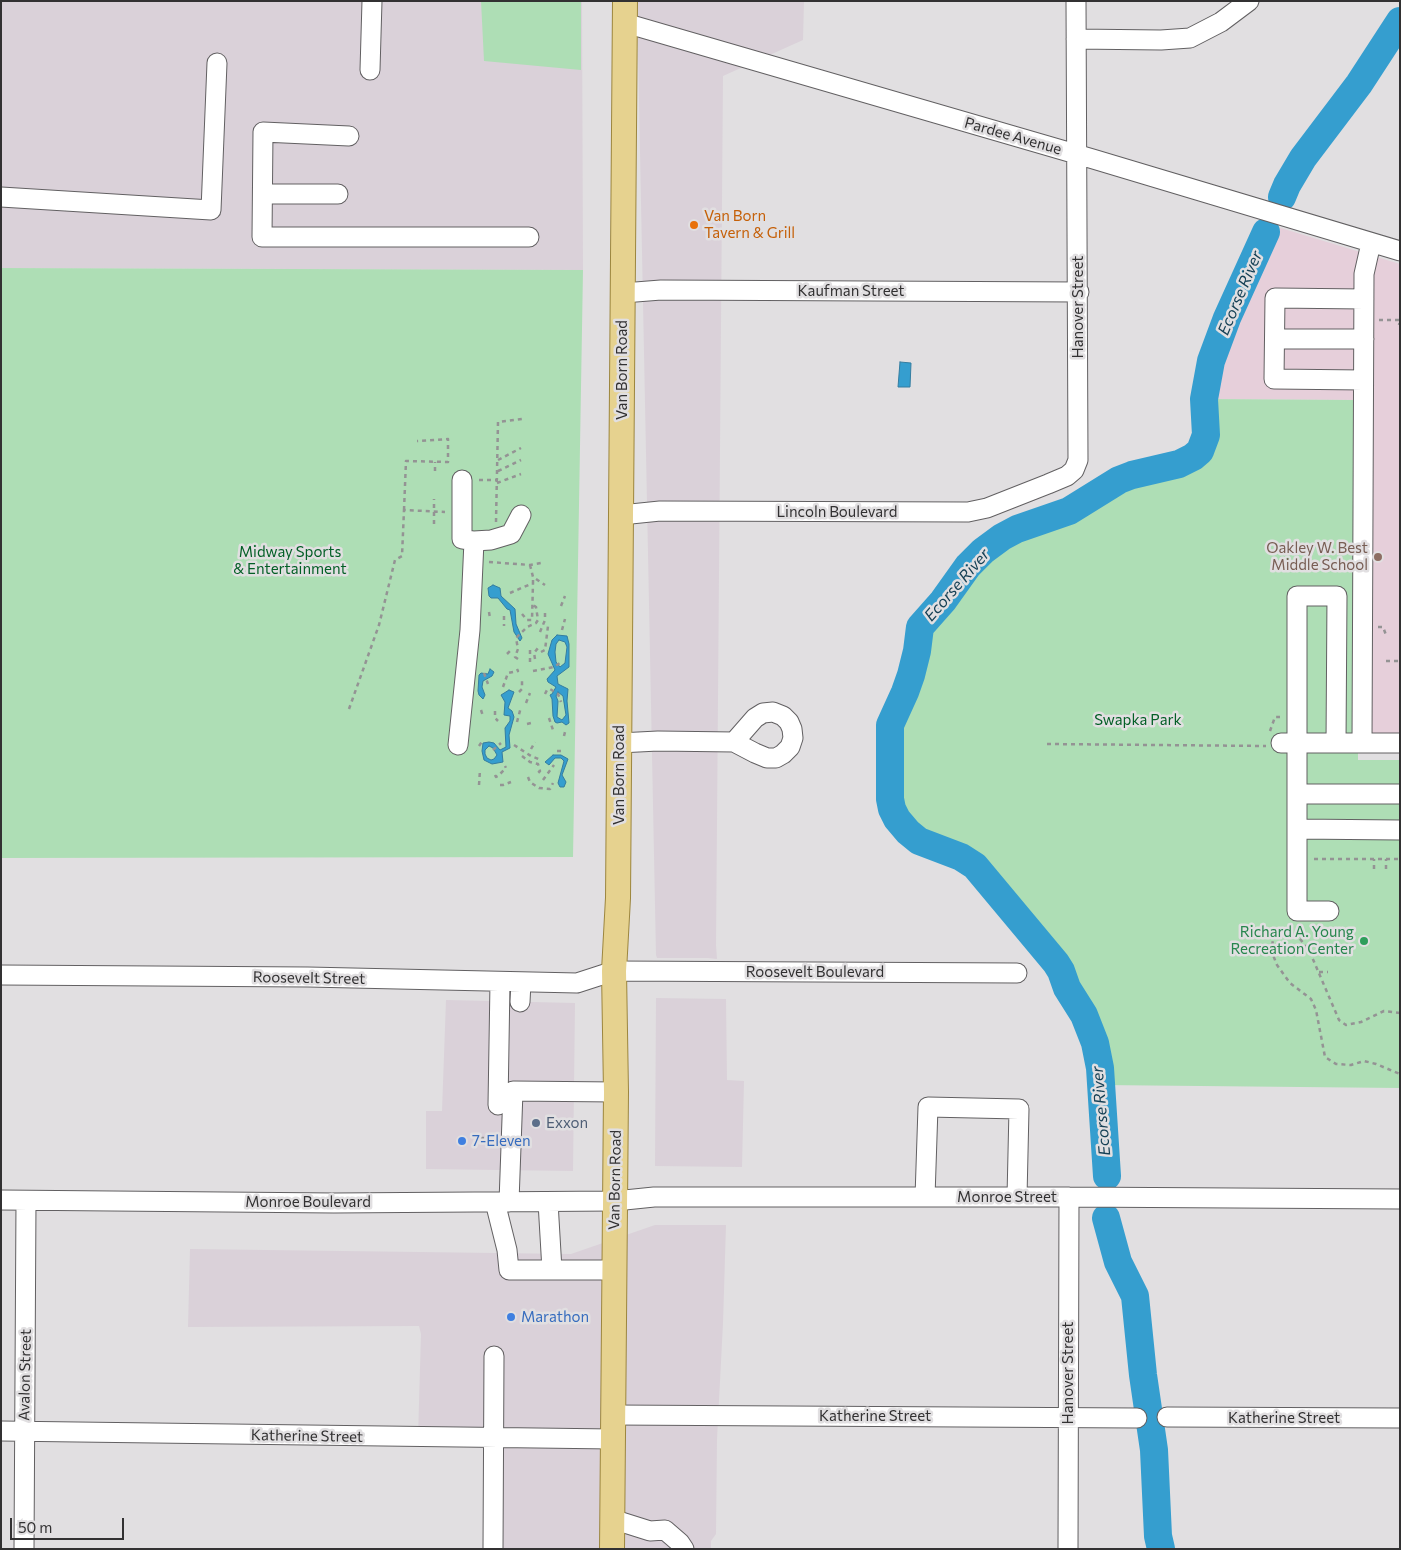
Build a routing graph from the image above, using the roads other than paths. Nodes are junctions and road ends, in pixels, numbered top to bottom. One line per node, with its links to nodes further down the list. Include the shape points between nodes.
1 (372, 1): 7 (street)
2 (1076, 1): 5 (street, Hanover Street)
3 (1249, 1): 5 (street, via 1221,22 1190,38)
4 (625, 12): 9 (street, Pardee Avenue); 17 (main road, Van Born Road)
5 (1076, 39): 9 (street, Hanover Street)
6 (217, 63): 12 (street, via 210,210)
7 (370, 70)
8 (349, 136): 10 (street, via 263,132)
9 (1076, 154): 14 (street, Pardee Avenue); 16 (street, Hanover Street)
10 (263, 194): 11 (street); 13 (street, via 262,237)
11 (338, 194)
12 (1, 197)
13 (529, 237)
14 (1371, 243): 15 (street, Pardee Avenue); 18 (street, via 1364,274)
15 (1400, 251)
16 (1078, 292): 17 (street, Kaufman Street, via 661,290); 22 (street, Hanover Street)
17 (623, 293): 25 (main road, Van Born Road)
18 (1364, 299): 19 (street, via 1276,298); 20 (street)
19 (1275, 338): 20 (street); 21 (street, via 1274,379)
20 (1364, 339): 21 (street)
21 (1364, 380): 31 (street)
22 (1078, 460): 25 (street, Lincoln Boulevard, via 1067,476 987,508 968,512 660,512)
23 (462, 480): 26 (street, via 462,539)
24 (521, 514): 26 (street, via 511,534)
25 (621, 515): 28 (main road, Van Born Road)
26 (474, 541): 33 (street, via 470,630)
27 (734, 742): 28 (street, via 658,740)
28 (619, 743): 39 (main road, Van Born Road)
29 (1290, 743): 30 (street); 30 (street, via 1297,596 1337,596); 34 (street)
30 (1336, 743): 31 (street)
31 (1362, 743): 32 (street)
32 (1400, 744)
33 (458, 745)
34 (1298, 794): 35 (street); 36 (street)
35 (1400, 794)
36 (1298, 829): 37 (street); 38 (street, via 1297,911)
37 (1400, 830)
38 (1328, 910)
39 (614, 971): 40 (street, Roosevelt Boulevard); 43 (street, Roosevelt Street, via 577,983); 45 (main road, Van Born Road)
40 (1017, 973)
41 (1, 975): 42 (street, Roosevelt Street)
42 (500, 982): 43 (street, Roosevelt Street); 46 (street)
43 (521, 982): 44 (street)
44 (520, 1002)
45 (616, 1092): 53 (main road, Van Born Road); 54 (street, via 514,1091)
46 (498, 1105)
47 (925, 1197): 48 (street, Monroe Street); 48 (street, via 928,1107 1020,1109); 53 (street, Monroe Street, via 654,1197)
48 (1017, 1197): 49 (street, Monroe Street)
49 (1078, 1197): 50 (street, Monroe Street); 61 (street, Hanover Street)
50 (1400, 1199)
51 (1, 1200): 52 (street, Monroe Boulevard)
52 (26, 1201): 54 (street, Monroe Boulevard); 65 (street, Avalon Street)
53 (615, 1201): 55 (street, Monroe Boulevard); 57 (main road, Van Born Road)
54 (502, 1202): 55 (street, Monroe Boulevard); 56 (street, via 509,1270)
55 (548, 1202): 56 (street)
56 (552, 1270): 57 (street)
57 (614, 1270): 59 (main road, Van Born Road)
58 (494, 1356): 66 (street)
59 (613, 1415): 61 (street, Katherine Street); 67 (main road, Van Born Road)
60 (1168, 1417): 63 (street, Katherine Street)
61 (1068, 1418): 62 (street, Katherine Street); 74 (street, Hanover Street)
62 (1137, 1418)
63 (1400, 1418)
64 (1, 1432): 65 (street, Katherine Street)
65 (25, 1432): 66 (street, Katherine Street); 70 (street, Avalon Street)
66 (494, 1438): 67 (street, Katherine Street); 71 (street)
67 (613, 1439): 68 (main road, Van Born Road)
68 (612, 1519): 69 (street, via 650,1531); 72 (main road, Van Born Road)
69 (655, 1540): 73 (street, via 666,1530)
70 (24, 1549)
71 (493, 1549)
72 (612, 1549)
73 (684, 1549)
74 (1068, 1549)

